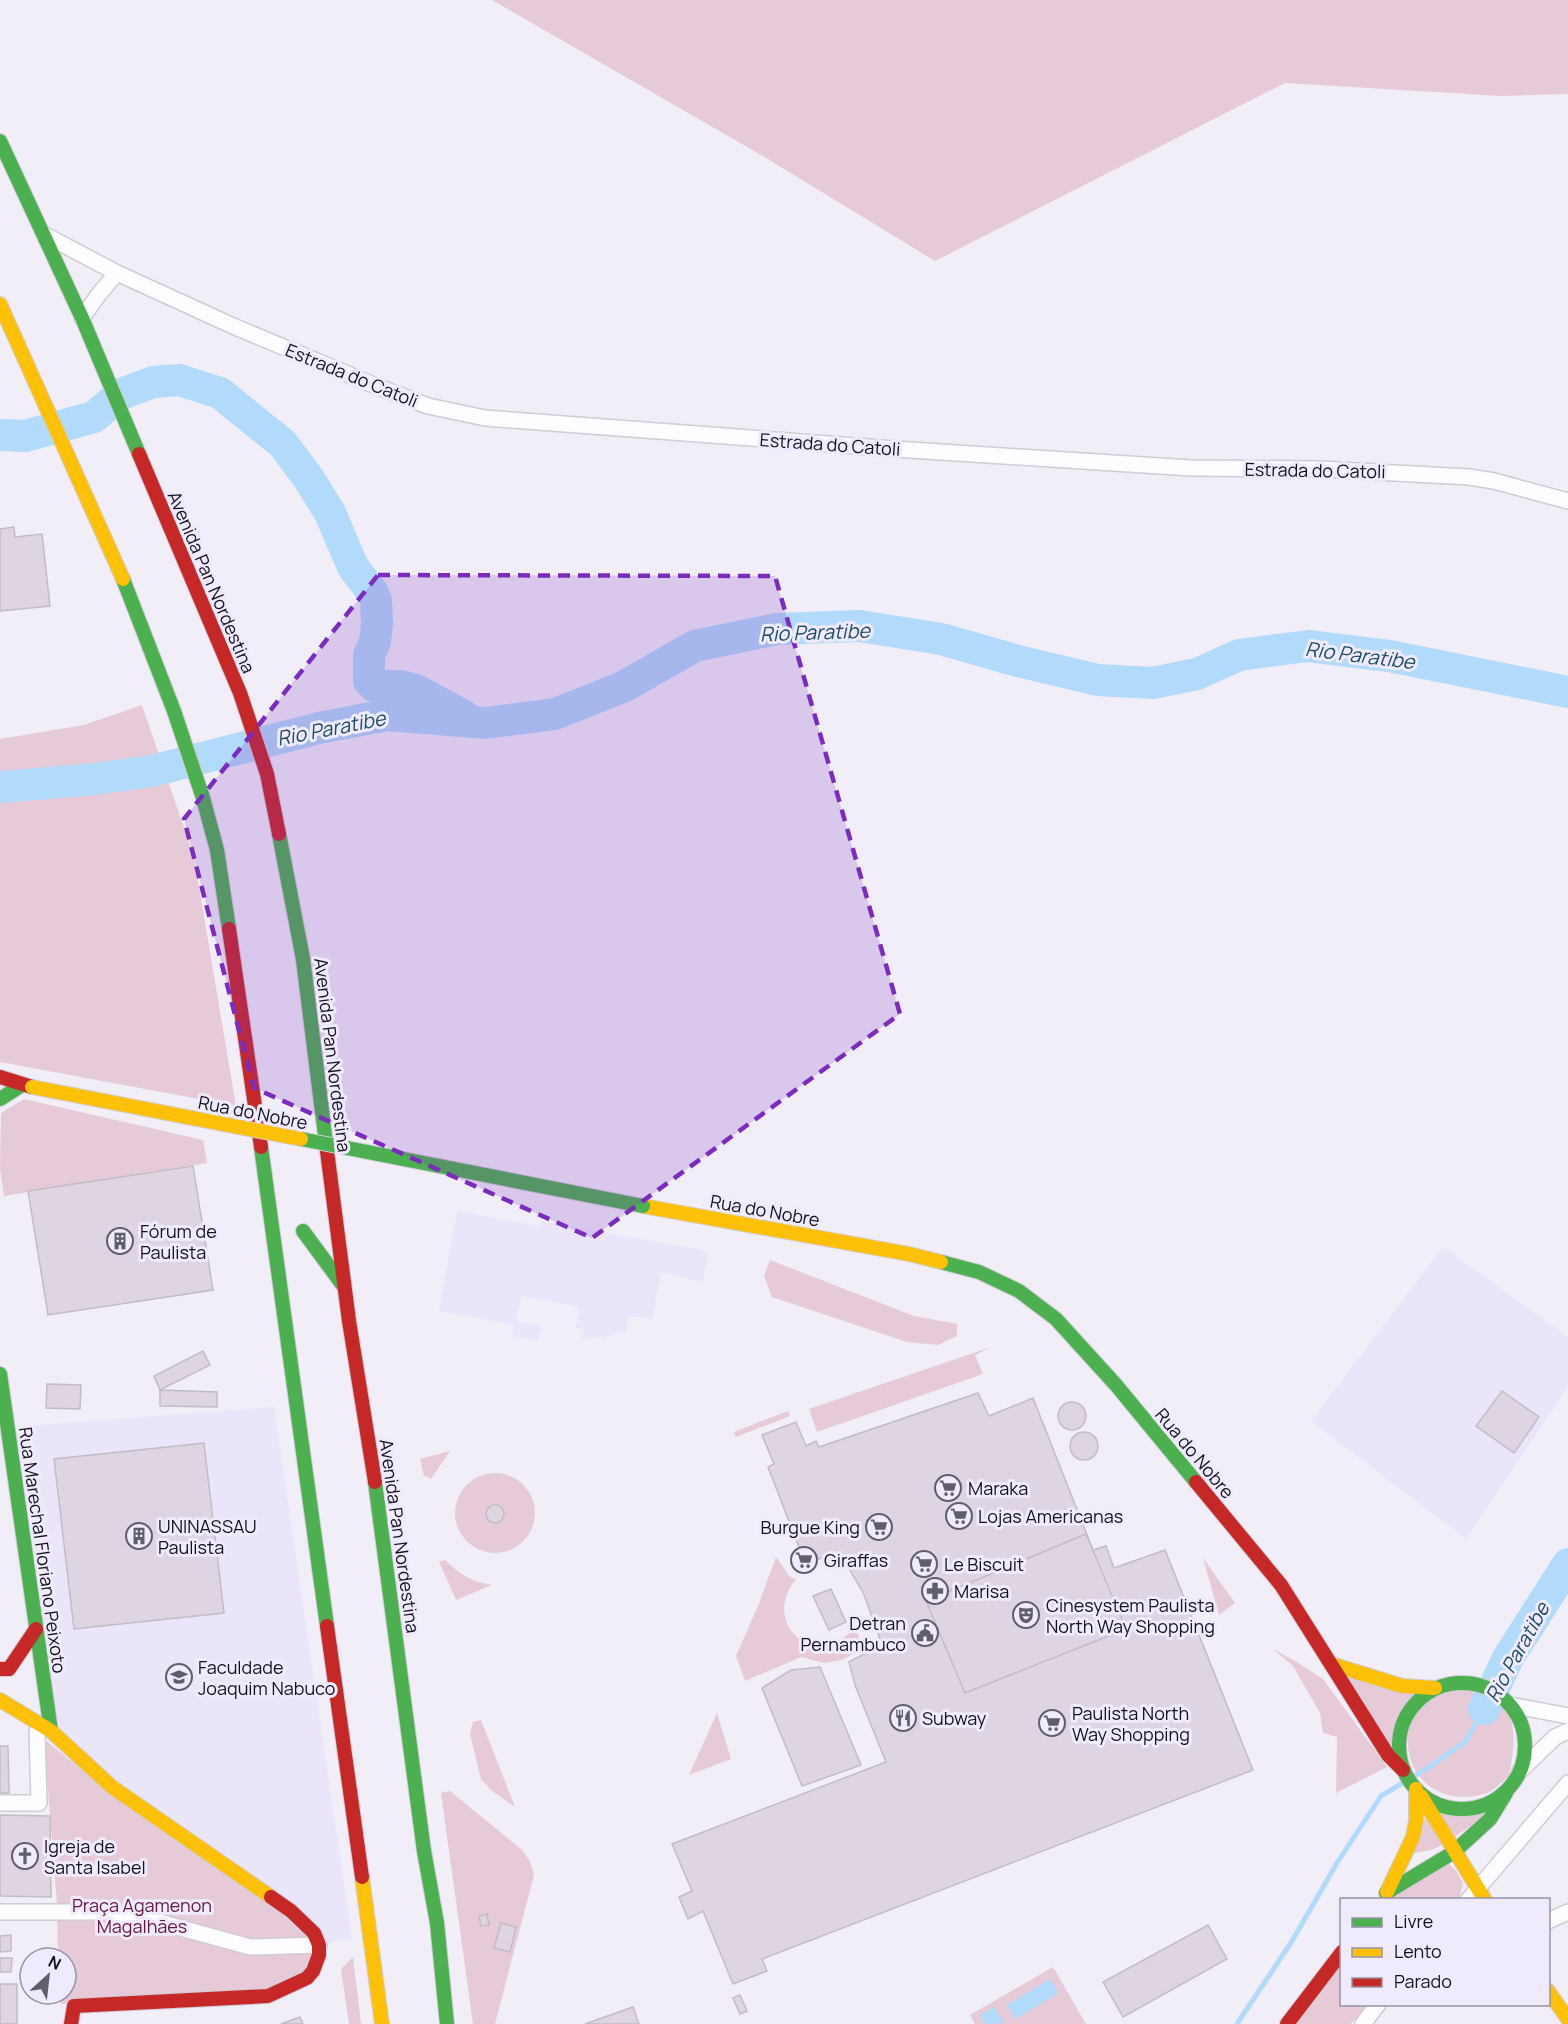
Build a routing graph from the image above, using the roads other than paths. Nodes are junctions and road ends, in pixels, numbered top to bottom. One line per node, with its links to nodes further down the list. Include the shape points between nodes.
1 (0, 141): 2 (main road, Avenida Pan Nordestina)
2 (40, 232): 3 (street, Estrada do Catoli); 5 (main road, Avenida Pan Nordestina)
3 (117, 273): 5 (street); 6 (street, Estrada do Catoli, via 376,386 428,406 485,418 1155,465 1469,477)
4 (0, 304): 42 (main road, via 134,603 174,711 217,850)
5 (82, 318): 12 (main road, Avenida Pan Nordestina, via 240,693 267,774 303,959)
6 (1568, 501)
7 (0, 1077): 9 (main road, Rua do Nobre)
8 (0, 1083): 10 (main road)
9 (27, 1086): 10 (main road); 15 (main road, Rua do Nobre, bridge, via 909,1254 979,1272 1019,1291 1056,1319 1116,1385 1281,1586)
10 (0, 1099)
11 (303, 1231): 12 (main road)
12 (345, 1287): 43 (main road, Avenida Pan Nordestina, via 437,1923)
13 (0, 1374): 14 (main road, Rua Marechal Floriano Peixoto)
14 (36, 1629): 16 (main road, via 9,1669); 21 (main road, Rua Marechal Floriano Peixoto)
15 (1331, 1664): 17 (main road, via 1401,1686); 24 (main road, Rua do Nobre)
16 (0, 1669)
17 (1435, 1688): 19 (main road, via 1475,1684 1493,1691); 24 (main road, via 1407,1714 1400,1732)
18 (0, 1700): 21 (main road)
19 (1509, 1704): 20 (street); 23 (main road, via 1522,1725 1525,1748)
20 (1568, 1716)
21 (47, 1728): 28 (street, via 37,1732 39,1803); 36 (main road, via 112,1787 291,1911 314,1933)
22 (1568, 1731): 23 (street, via 1555,1737)
23 (1520, 1771): 26 (main road)
24 (1404, 1772): 27 (main road)
25 (1568, 1783): 31 (street)
26 (1509, 1789): 27 (main road, via 1485,1805 1471,1808 1442,1805); 29 (main road)
27 (1416, 1790): 30 (main road); 32 (main road, via 1413,1837)
28 (0, 1803)
29 (1490, 1819): 30 (main road); 31 (main road, via 1476,1851)
30 (1454, 1852): 31 (main road); 32 (main road)
31 (1475, 1891)
32 (1384, 1896)
33 (0, 1912): 36 (street, via 111,1912 250,1947)
34 (1568, 1912): 35 (street)
35 (1550, 1920)
36 (319, 1946): 41 (main road, via 319,1955 307,1978 267,1996 74,2006)
37 (1340, 1953): 44 (main road)
38 (1550, 1994): 40 (main road)
39 (1376, 2006): 45 (street)
40 (1568, 2019)
41 (71, 2024)
42 (382, 2024)
43 (447, 2024)
44 (1287, 2024)
45 (1363, 2024)

